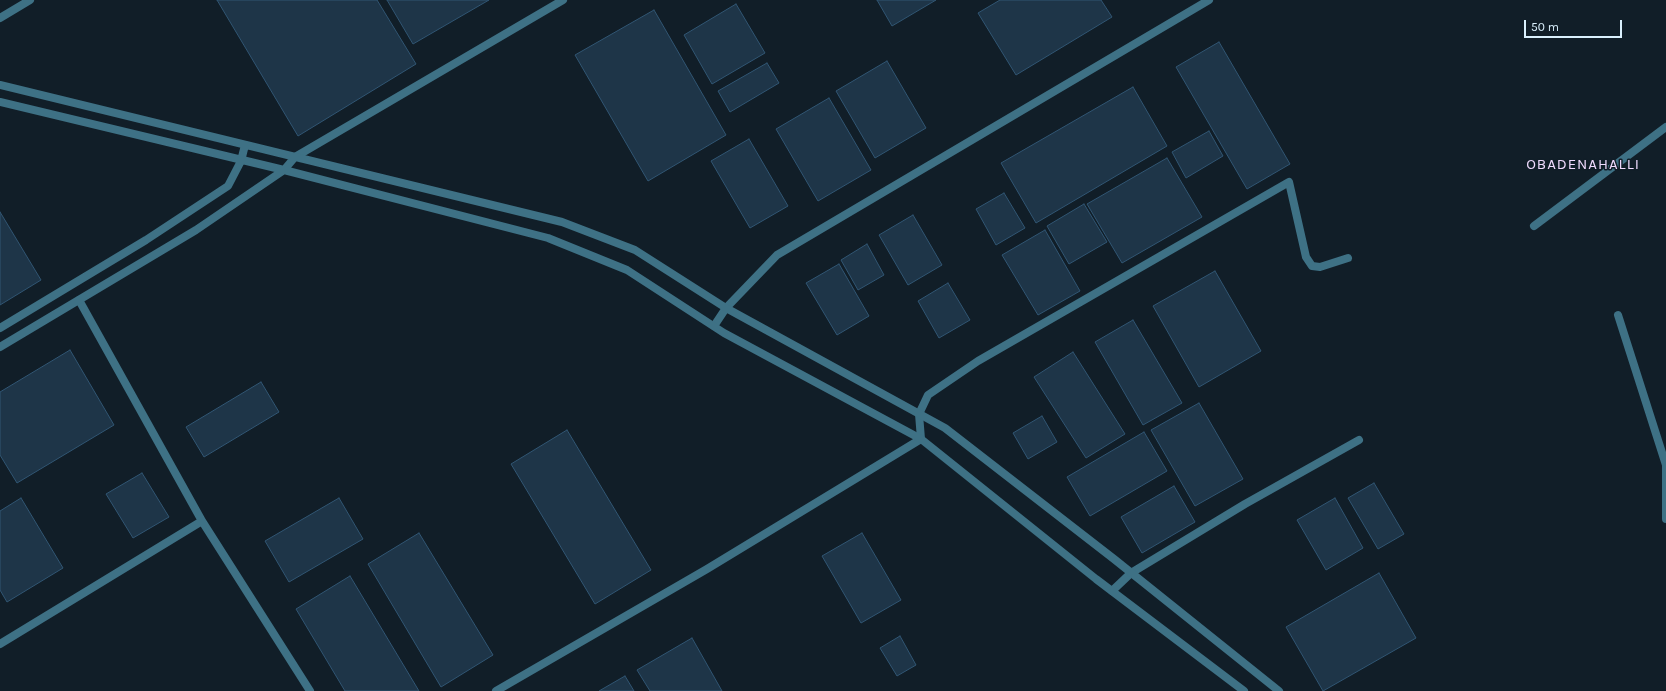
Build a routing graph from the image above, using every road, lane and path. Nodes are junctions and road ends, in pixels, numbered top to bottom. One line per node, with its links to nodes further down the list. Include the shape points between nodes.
1 (563, 0): 9 (street)
2 (1209, 0): 15 (street, via 778,255)
3 (25, 1): 4 (street)
4 (0, 18)
5 (0, 85): 8 (street)
6 (0, 102): 10 (street)
7 (1666, 127): 12 (street)
8 (245, 144): 9 (street); 10 (street)
9 (295, 157): 11 (street); 15 (street, via 562,222 635,250)
10 (241, 161): 11 (street); 18 (street, via 228,186 146,240)
11 (284, 170): 14 (street, via 196,230); 17 (street, via 548,238 627,270)
12 (1534, 226)
13 (1348, 258): 20 (street, via 1312,266 1306,257 1289,182 978,361 928,395)
14 (79, 300): 19 (street); 24 (street)
15 (726, 308): 17 (street); 20 (street)
16 (1618, 315): 23 (street, via 1666,465)
17 (714, 326): 21 (street)
18 (0, 328)
19 (0, 347)
20 (919, 414): 21 (street); 25 (street, via 945,428)
21 (921, 439): 26 (street); 29 (street, via 707,570)
22 (1359, 440): 25 (street, via 1245,504)
23 (1666, 519)
24 (202, 521): 27 (street); 28 (street)
25 (1131, 573): 26 (street); 31 (street)
26 (1112, 591): 30 (street)
27 (0, 644)
28 (310, 691)
29 (496, 691)
30 (1244, 691)
31 (1279, 691)

